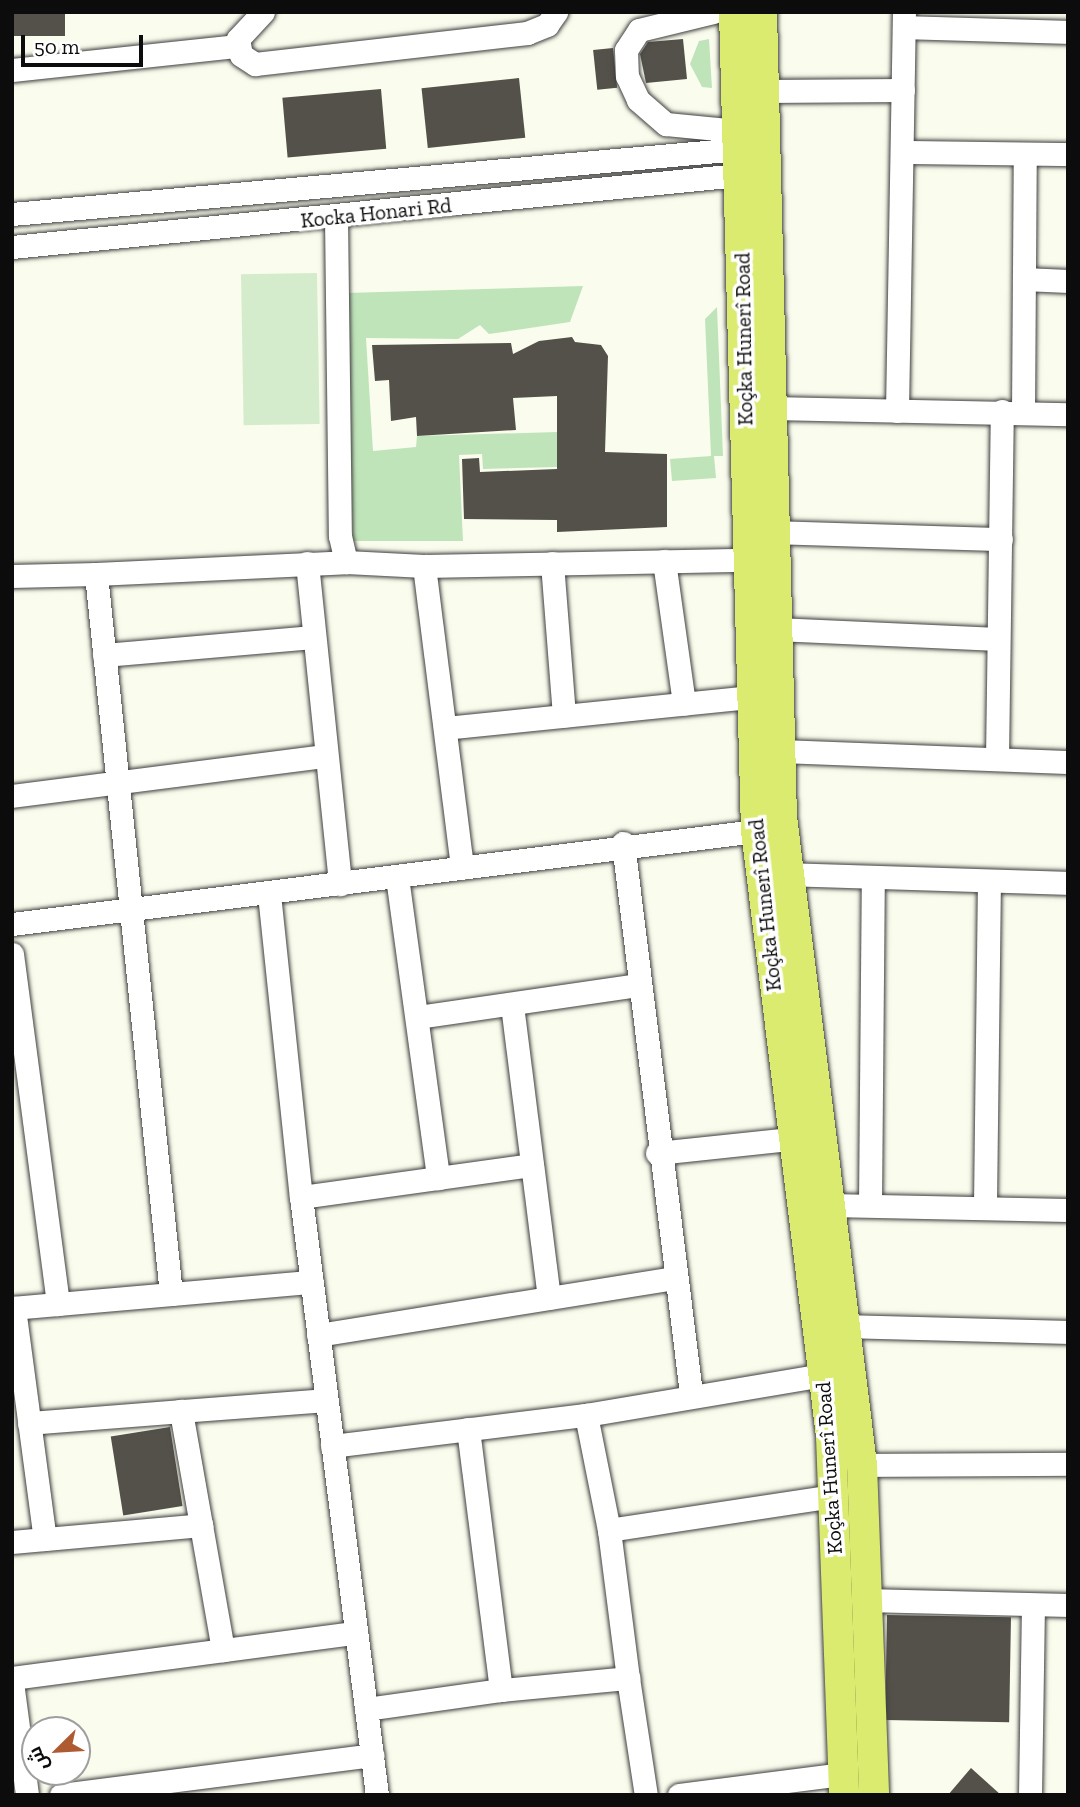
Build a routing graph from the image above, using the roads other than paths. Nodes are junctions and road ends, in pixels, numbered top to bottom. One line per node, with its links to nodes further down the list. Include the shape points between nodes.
1 (262, 12): 9 (street, via 242,33)
2 (556, 12): 9 (street, via 547,25 527,33 255,64)
3 (713, 12): 13 (street, via 639,30 626,50 627,76 638,100 666,124)
4 (734, 12): 13 (main road, Koçka Hunerî Road)
5 (762, 12): 12 (main road)
6 (904, 20): 7 (street); 11 (street)
7 (1026, 22): 8 (street)
8 (1068, 32)
9 (238, 46): 10 (street)
10 (12, 69)
11 (903, 90): 12 (street); 14 (street)
12 (764, 91): 24 (main road)
13 (739, 152): 17 (street, Kocka Honari Rd); 18 (street, Kocka Honari Rd); 30 (main road, Koçka Hunerî Road)
14 (902, 152): 16 (street); 25 (street)
15 (1068, 154): 16 (street)
16 (1025, 155): 22 (street)
17 (463, 174): 18 (street); 19 (street, Kocka Honari Rd)
18 (465, 204): 20 (street, Kocka Honari Rd)
19 (12, 215)
20 (336, 217): 21 (street, Kocka Honari Rd); 32 (street, via 340,536)
21 (12, 247)
22 (1024, 279): 23 (street); 26 (street)
23 (1068, 281)
24 (771, 408): 25 (street); 28 (main road)
25 (897, 411): 26 (street)
26 (1012, 412): 27 (street); 29 (street)
27 (1068, 414)
28 (774, 532): 29 (street); 38 (main road)
29 (1001, 539): 40 (street)
30 (747, 559): 31 (street); 42 (main road, Koçka Hunerî Road)
31 (664, 561): 34 (street); 43 (street)
32 (346, 562): 33 (street); 35 (street)
33 (307, 563): 36 (street); 39 (street)
34 (552, 564): 35 (street); 44 (street)
35 (424, 566): 45 (street)
36 (96, 574): 37 (street); 41 (street)
37 (12, 576)
38 (776, 629): 40 (street); 46 (main road)
39 (313, 637): 41 (street); 47 (street)
40 (998, 639): 48 (street)
41 (104, 655): 50 (street)
42 (751, 697): 43 (street); 52 (main road, Koçka Hunerî Road)
43 (684, 704): 44 (street)
44 (564, 716): 45 (street)
45 (445, 728): 54 (street)
46 (779, 751): 48 (street); 55 (main road)
47 (325, 756): 50 (street); 59 (street)
48 (997, 759): 49 (street)
49 (1068, 761)
50 (119, 782): 51 (street); 62 (street)
51 (12, 796)
52 (756, 831): 53 (street); 70 (main road, Koçka Hunerî Road)
53 (623, 843): 54 (street); 65 (street)
54 (462, 867): 56 (street)
55 (787, 874): 57 (street); 69 (main road)
56 (397, 877): 59 (street); 67 (street)
57 (873, 880): 60 (street); 77 (street)
58 (1068, 883): 60 (street)
59 (340, 884): 61 (street)
60 (989, 885): 78 (street)
61 (270, 894): 62 (street); 75 (street)
62 (132, 912): 63 (street); 82 (street)
63 (12, 925)
64 (12, 954): 68 (street)
65 (638, 985): 66 (street); 72 (street)
66 (512, 1004): 67 (street); 73 (street)
67 (418, 1017): 74 (street)
68 (20, 1061): 84 (street)
69 (815, 1081): 70 (main road); 76 (main road)
70 (784, 1085): 71 (main road, Koçka Hunerî Road)
71 (791, 1139): 72 (street); 89 (main road, Koçka Hunerî Road)
72 (657, 1153): 80 (street)
73 (532, 1165): 74 (street); 83 (street)
74 (438, 1178): 75 (street)
75 (301, 1197): 81 (street)
76 (829, 1205): 77 (street); 86 (main road)
77 (870, 1205): 78 (street)
78 (985, 1205): 79 (street)
79 (1068, 1209)
80 (673, 1278): 83 (street); 90 (street)
81 (312, 1282): 82 (street); 88 (street)
82 (171, 1294): 84 (street)
83 (549, 1298): 88 (street)
84 (58, 1304): 85 (street)
85 (13, 1308): 94 (street)
86 (844, 1326): 87 (street); 98 (main road)
87 (1068, 1332)
88 (318, 1335): 91 (street)
89 (823, 1375): 90 (street); 99 (main road, Koçka Hunerî Road)
90 (691, 1394): 93 (street)
91 (326, 1400): 92 (street); 96 (street)
92 (181, 1411): 94 (street); 100 (street)
93 (586, 1415): 95 (street); 101 (street)
94 (29, 1423): 102 (street)
95 (468, 1429): 96 (street); 111 (street)
96 (332, 1446): 107 (street)
97 (1068, 1464): 98 (street)
98 (862, 1465): 104 (main road)
99 (834, 1496): 101 (street); 114 (main road, Koçka Hunerî Road)
100 (201, 1525): 102 (street); 108 (street)
101 (609, 1530): 109 (street)
102 (45, 1539): 103 (street)
103 (12, 1542)
104 (866, 1601): 105 (street); 122 (main road)
105 (1033, 1605): 106 (street); 123 (street)
106 (1068, 1605)
107 (356, 1633): 108 (street); 112 (street)
108 (223, 1650): 110 (street)
109 (628, 1678): 111 (street); 120 (street)
110 (12, 1680): 117 (street)
111 (500, 1690): 112 (street)
112 (366, 1709): 113 (street)
113 (372, 1755): 115 (street); 119 (street)
114 (844, 1784): 116 (street)
115 (100, 1792): 118 (street)
116 (722, 1792): 121 (street)
117 (27, 1795)
118 (61, 1795)
119 (377, 1795)
120 (646, 1795)
121 (679, 1795)
122 (874, 1795)
123 (1030, 1795)

